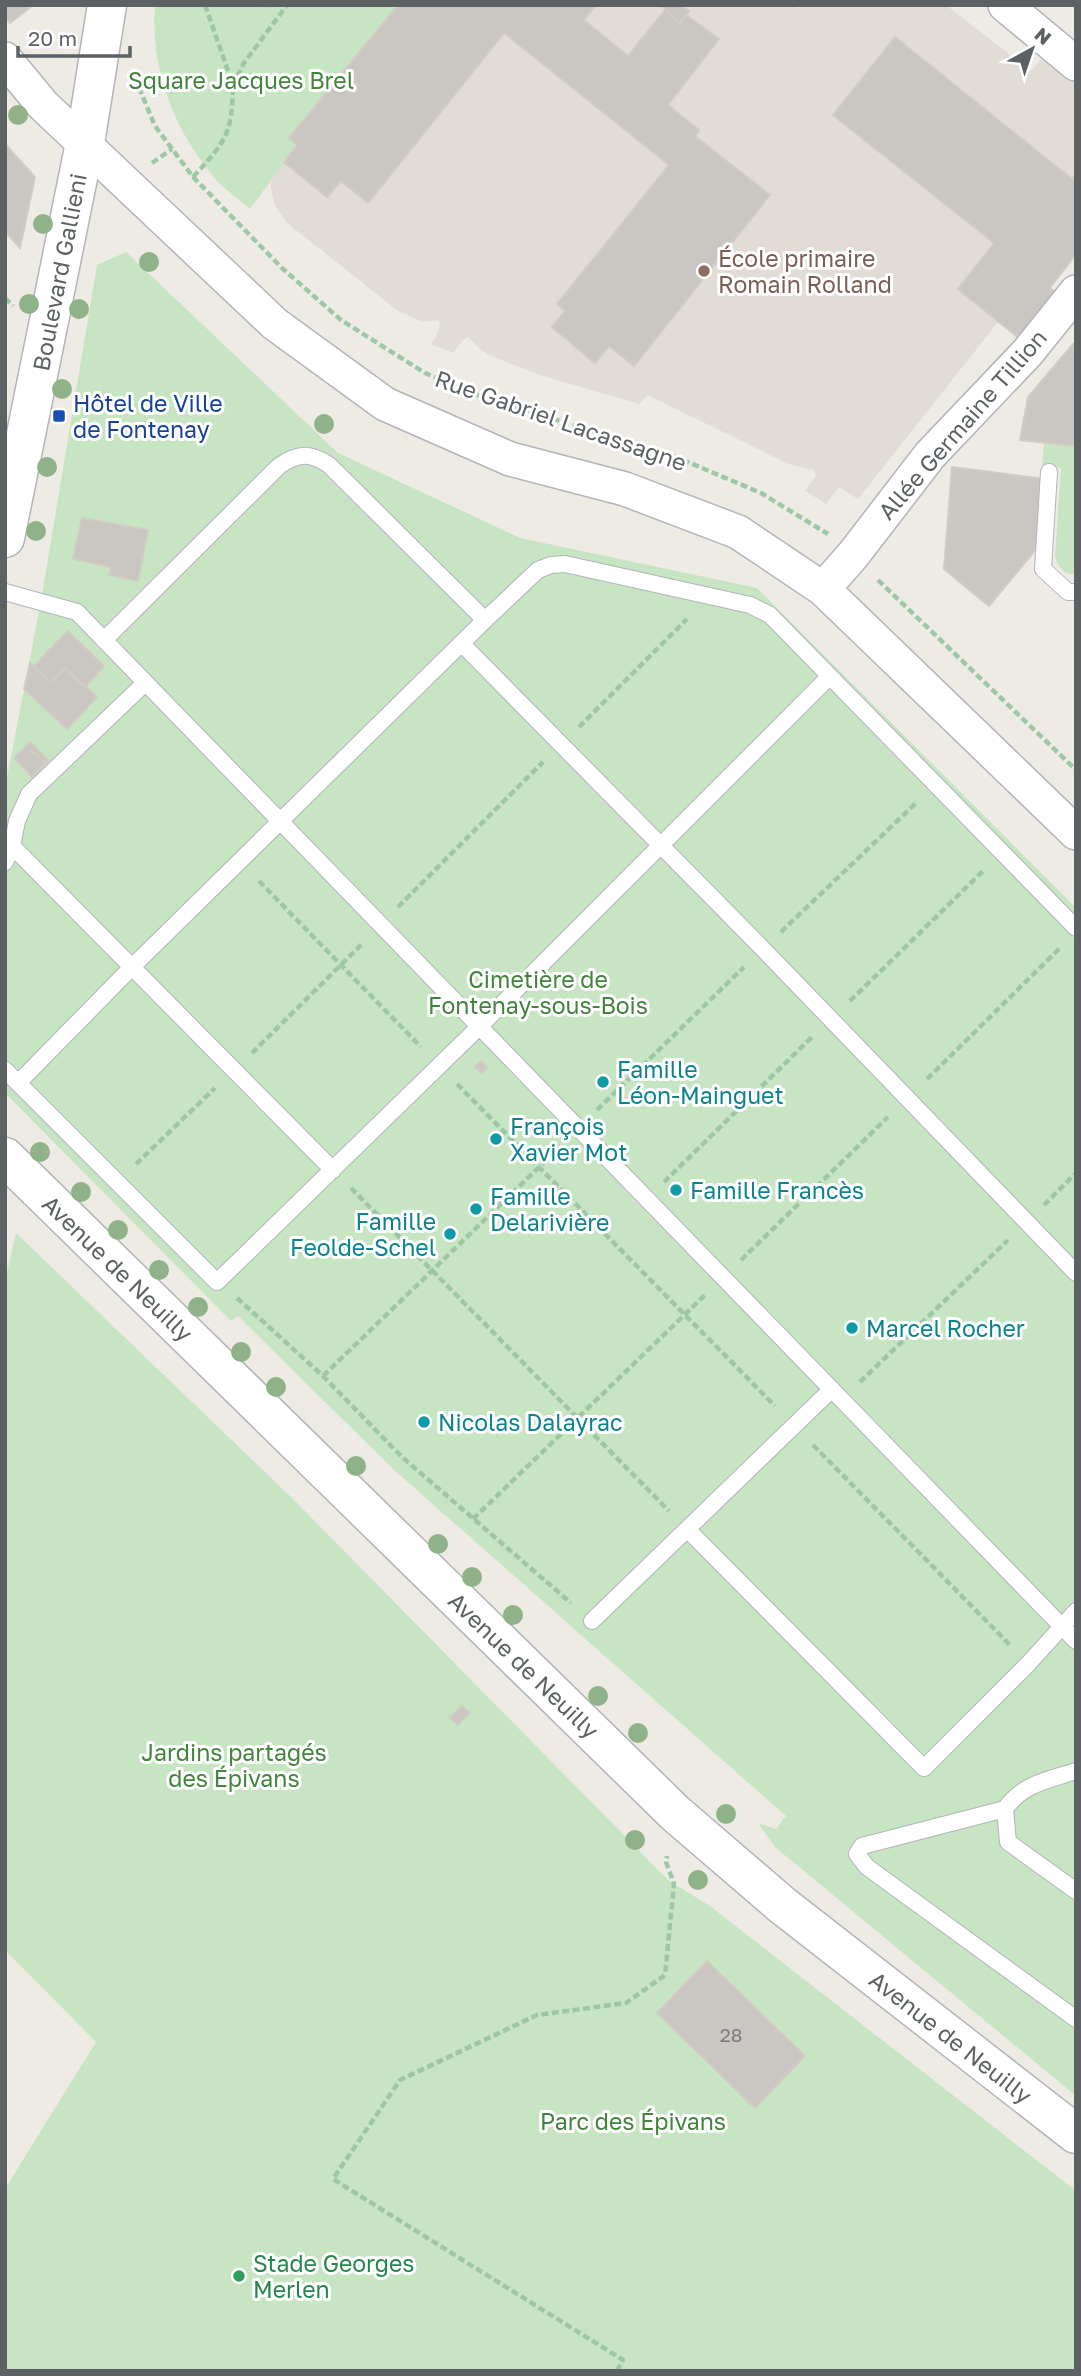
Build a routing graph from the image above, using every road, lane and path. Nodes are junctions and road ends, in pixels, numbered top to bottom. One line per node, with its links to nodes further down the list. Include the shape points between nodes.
1 (107, 5): 11 (street, Boulevard Gallieni)
2 (205, 5): 10 (path)
3 (263, 5): 4 (path)
4 (270, 5)
5 (288, 5): 10 (path, via 243,63)
6 (1005, 5): 8 (street)
7 (5, 59): 11 (street, Rue Gabriel Lacassagne, via 43,105)
8 (1076, 64)
9 (134, 66): 12 (path, Rue Gabriel Lacassagne, via 155,126)
10 (233, 85): 12 (path, via 233,116 222,145)
11 (85, 143): 15 (street, Boulevard Gallieni); 17 (street, Rue Gabriel Lacassagne, via 275,324 385,404 510,459 625,489 738,532)
12 (193, 177): 16 (path, Rue Gabriel Lacassagne, via 282,268 341,320 425,373 477,395 676,457 761,493)
13 (1076, 292): 16 (street, Allée Germaine Tillion, via 1028,352 930,455)
14 (1049, 472): 19 (lane, via 1043,569 1068,593)
15 (5, 538)
16 (853, 555): 17 (street, Allée Germaine Tillion); 27 (path, Rue Gabriel Lacassagne)
17 (823, 589): 29 (street, Rue Gabriel Lacassagne)
18 (5, 592): 22 (lane, via 77,612)
19 (1076, 592)
20 (710, 596): 21 (lane, via 565,564 551,565 538,570); 24 (lane, via 770,615); 26 (path)
21 (485, 620): 22 (lane, via 329,465 306,454 279,466); 23 (lane)
22 (104, 640): 25 (lane)
23 (461, 644): 26 (lane); 28 (lane)
24 (829, 677): 30 (lane); 35 (lane)
25 (145, 682): 28 (lane); 31 (lane, via 29,794 16,821)
26 (561, 745): 30 (lane); 34 (path)
27 (1076, 770)
28 (281, 822): 33 (lane); 34 (lane)
29 (1076, 833)
30 (661, 845): 39 (lane); 44 (lane)
31 (12, 846): 32 (lane); 38 (lane)
32 (5, 862)
33 (240, 862): 37 (path); 38 (lane)
34 (381, 925): 37 (path); 39 (lane)
35 (1076, 928)
36 (1066, 943): 44 (path)
37 (341, 965): 40 (path); 42 (path)
38 (132, 967): 42 (lane); 43 (lane)
39 (479, 1027): 40 (lane); 45 (lane)
40 (439, 1066): 47 (path); 48 (lane)
41 (5, 1070): 43 (lane)
42 (234, 1070): 48 (lane); 50 (path)
43 (18, 1083): 50 (lane)
44 (907, 1098): 51 (lane); 54 (path)
45 (579, 1128): 47 (path); 54 (lane)
46 (5, 1157): 70 (street, Avenue de Neuilly)
47 (539, 1168): 52 (path); 56 (path)
48 (333, 1170): 52 (path); 55 (lane)
49 (1076, 1173): 51 (path)
50 (117, 1182): 55 (lane)
51 (1027, 1221): 53 (lane); 58 (path)
52 (433, 1272): 57 (path); 59 (path)
53 (1076, 1273)
54 (723, 1278): 56 (path); 58 (lane)
55 (217, 1282): 57 (path)
56 (684, 1315): 59 (path); 60 (path)
57 (323, 1376): 61 (path, via 402,1457)
58 (837, 1394): 60 (lane); 65 (lane)
59 (578, 1418): 61 (path); 62 (path)
60 (793, 1425): 62 (lane); 67 (path)
61 (474, 1519): 64 (path)
62 (688, 1529): 64 (lane); 67 (lane, via 924,1768)
63 (1076, 1611): 65 (lane)
64 (592, 1621)
65 (1061, 1626): 66 (lane); 67 (lane)
66 (1076, 1641)
67 (1028, 1664)
68 (1076, 1771): 69 (lane, via 1031,1785)
69 (1004, 1809): 71 (lane, via 1008,1842); 72 (lane, via 862,1846 857,1854 867,1867)
70 (676, 1813): 73 (street, Avenue de Neuilly, via 782,1905); 74 (path, via 666,1862 674,1884 665,1975 626,2003 537,2015 400,2080 333,2179 623,2360)
71 (1076, 1891)
72 (1076, 2019)
73 (1076, 2134)
74 (617, 2371)

